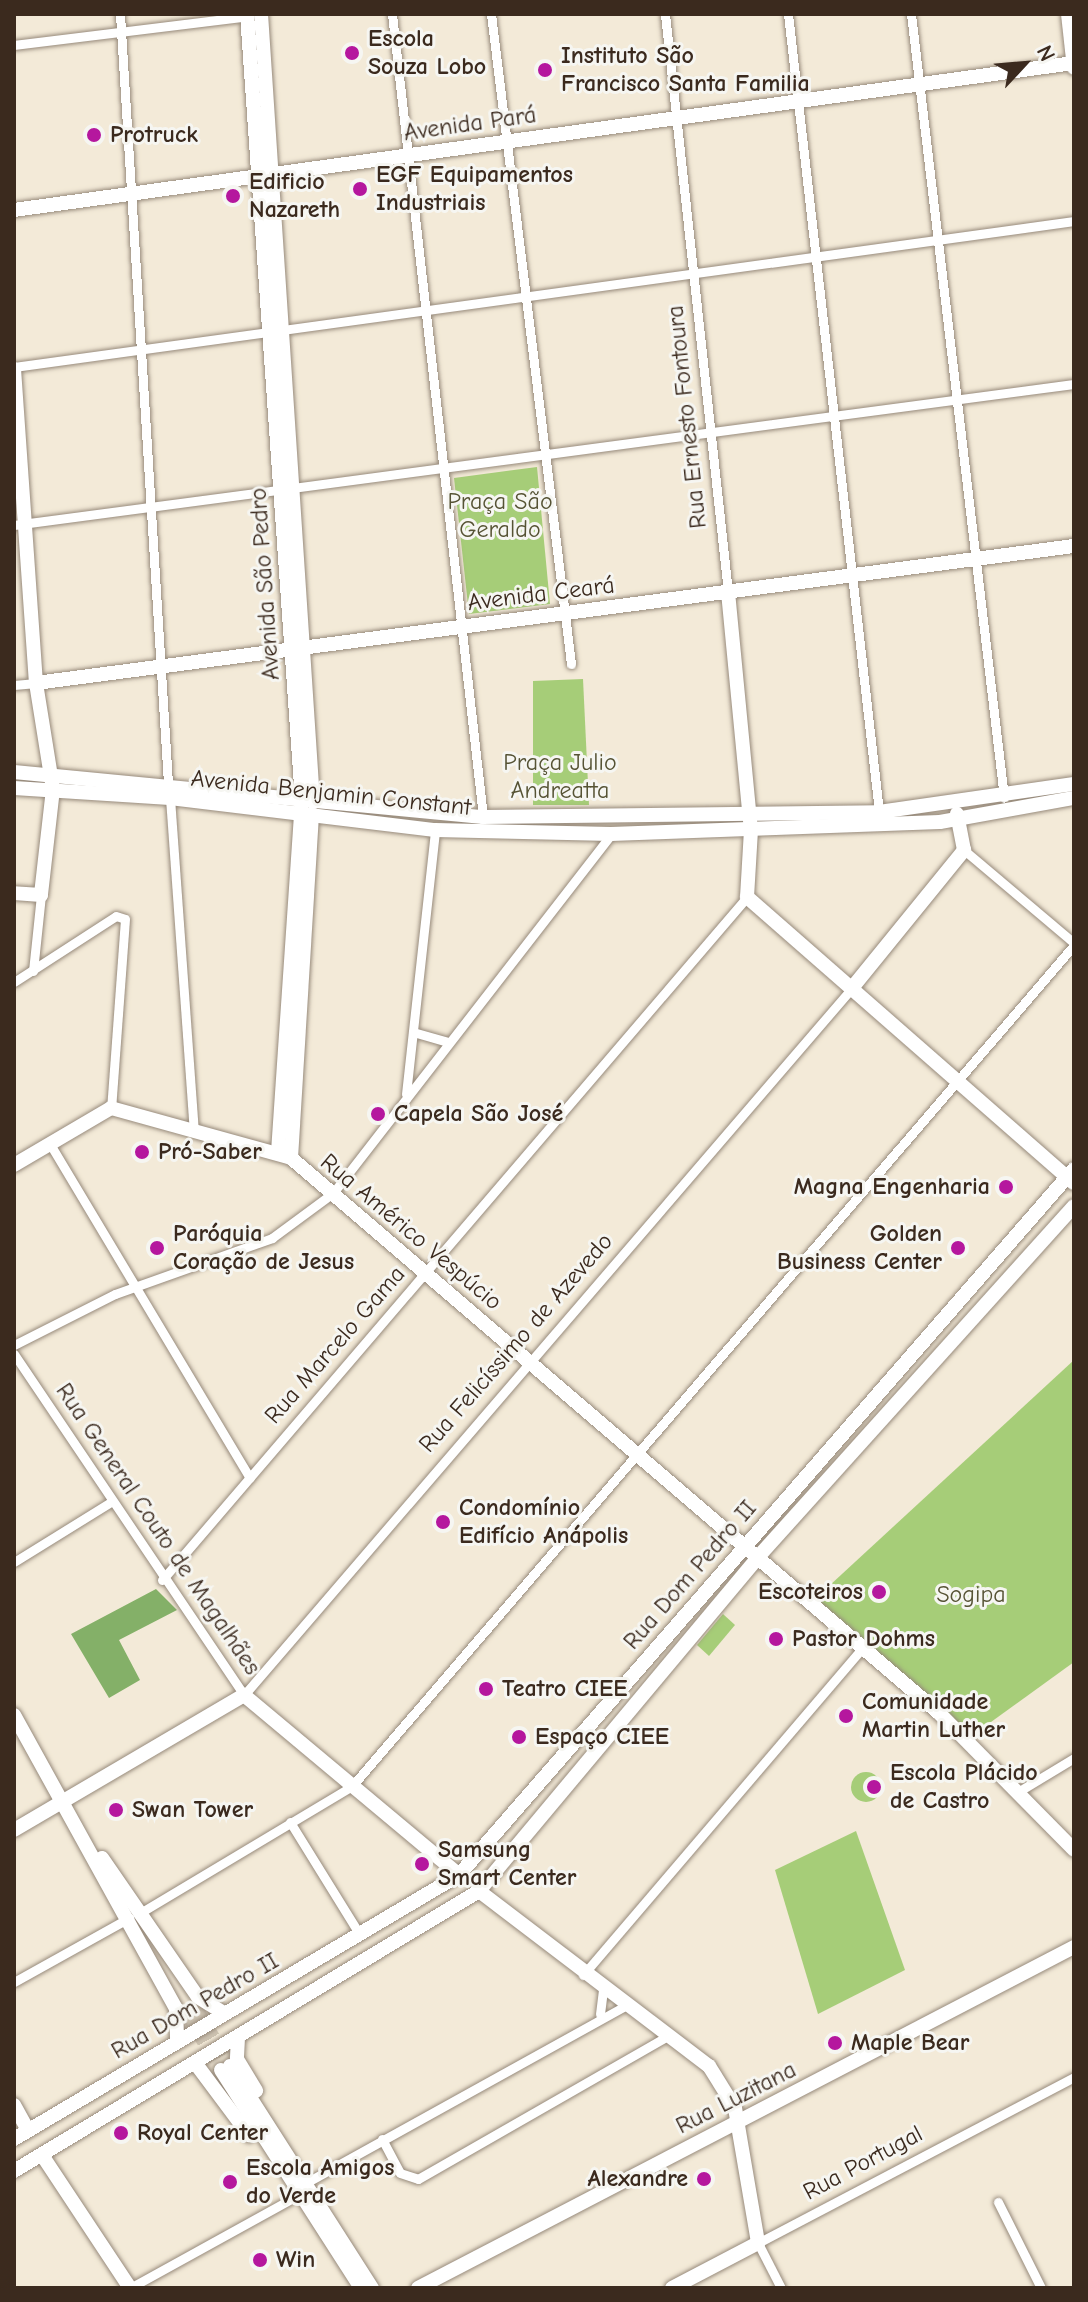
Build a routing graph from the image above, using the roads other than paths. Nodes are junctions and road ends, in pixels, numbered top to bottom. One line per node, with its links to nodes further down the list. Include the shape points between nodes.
1 (120, 14): 9 (street)
2 (254, 14): 9 (street); 17 (street, Avenida São Pedro)
3 (392, 14): 16 (street)
4 (491, 14): 15 (street)
5 (665, 14): 14 (street, Rua Ernesto Fontoura)
6 (788, 14): 13 (street)
7 (911, 14): 12 (street)
8 (1068, 14): 11 (street)
9 (121, 32): 10 (street); 18 (street)
10 (14, 45)
11 (1074, 65): 12 (street, Avenida Pará)
12 (919, 84): 13 (street, Avenida Pará); 21 (street)
13 (798, 101): 14 (street, Avenida Pará); 22 (street)
14 (678, 118): 15 (street, Avenida Pará); 23 (street, Rua Ernesto Fontoura)
15 (507, 141): 16 (street, Avenida Pará); 24 (street)
16 (408, 155): 17 (street, Avenida Pará); 25 (street)
17 (265, 175): 18 (street, Avenida Pará); 26 (street, Avenida São Pedro)
18 (131, 194): 19 (street, Avenida Pará); 27 (street)
19 (14, 210)
20 (1074, 221): 21 (street)
21 (938, 240): 22 (street); 30 (street)
22 (816, 256): 23 (street); 31 (street)
23 (694, 273): 24 (street); 32 (street, Rua Ernesto Fontoura)
24 (526, 296): 25 (street); 33 (street)
25 (425, 309): 26 (street); 34 (street)
26 (276, 330): 27 (street); 35 (street, Avenida São Pedro)
27 (141, 349): 28 (street); 36 (street)
28 (14, 368): 37 (street)
29 (1074, 384): 30 (street)
30 (957, 400): 31 (street); 39 (street)
31 (833, 416): 32 (street); 40 (street)
32 (711, 433): 33 (street); 41 (street, Rua Ernesto Fontoura)
33 (545, 455): 34 (street); 42 (street)
34 (443, 469): 35 (street); 43 (street)
35 (286, 487): 36 (street); 44 (street, Avenida São Pedro)
36 (150, 506): 37 (street); 46 (street)
37 (19, 524): 47 (street)
38 (1074, 546): 39 (street, Avenida Ceará)
39 (976, 559): 40 (street, Avenida Ceará); 55 (street)
40 (853, 575): 41 (street, Avenida Ceará); 58 (street)
41 (728, 592): 42 (street, Avenida Ceará); 61 (street, Rua Ernesto Fontoura)
42 (565, 613): 43 (street, Avenida Ceará); 45 (street)
43 (461, 626): 44 (street, Avenida Ceará); 60 (street)
44 (298, 648): 46 (street, Avenida Ceará); 57 (street, Avenida São Pedro)
45 (571, 664)
46 (160, 666): 47 (street, Avenida Ceará); 54 (street)
47 (36, 683): 48 (street, Avenida Ceará); 50 (street)
48 (14, 685)
49 (14, 772): 50 (street, Avenida Benjamin Constant)
50 (47, 774): 53 (street); 54 (street, Avenida Benjamin Constant)
51 (1074, 784): 55 (street, Avenida Benjamin Constant)
52 (14, 788): 53 (street, Avenida Benjamin Constant)
53 (53, 789): 54 (street, Avenida Benjamin Constant); 66 (street)
54 (169, 790): 57 (street, Avenida Benjamin Constant); 77 (street)
55 (1004, 797): 59 (street, Avenida Benjamin Constant)
56 (1074, 798): 59 (street, Avenida Benjamin Constant)
57 (307, 808): 60 (street, Avenida Benjamin Constant); 62 (street, Avenida Benjamin Constant); 79 (street, Avenida São Pedro)
58 (879, 812): 59 (street, Avenida Benjamin Constant); 61 (street, Avenida Benjamin Constant)
59 (957, 813): 61 (street, Avenida Benjamin Constant); 64 (street)
60 (483, 817): 61 (street, Avenida Benjamin Constant)
61 (750, 823): 63 (street, Avenida Benjamin Constant); 67 (street)
62 (435, 830): 63 (street, Avenida Benjamin Constant); 72 (street)
63 (611, 834): 73 (street)
64 (964, 850): 68 (street); 71 (street, Rua Felicíssimo de Azevedo)
65 (14, 893): 66 (street)
66 (41, 895): 69 (street)
67 (747, 897): 71 (street); 84 (street, Rua Marcelo Gama)
68 (1074, 944): 74 (street)
69 (33, 971): 70 (street); 76 (street, via 121,915)
70 (14, 982)
71 (852, 988): 74 (street); 88 (street, Rua Felicíssimo de Azevedo)
72 (413, 1032): 73 (street); 75 (street)
73 (447, 1042): 75 (street)
74 (959, 1082): 81 (street); 89 (street)
75 (406, 1098): 82 (street)
76 (111, 1108): 77 (street); 78 (street)
77 (194, 1132): 79 (street)
78 (50, 1144): 80 (street); 85 (street)
79 (284, 1155): 82 (street, Rua Américo Vespúcio)
80 (14, 1165)
81 (1072, 1176): 92 (street, Rua Dom Pedro II)
82 (333, 1193): 84 (street, Rua Américo Vespúcio); 85 (street, via 272,1238)
83 (1074, 1206): 93 (street, Rua Dom Pedro II)
84 (425, 1274): 88 (street, Rua Américo Vespúcio); 90 (street, Rua Marcelo Gama)
85 (132, 1288): 86 (street); 90 (street)
86 (14, 1345)
87 (14, 1354): 91 (street, Rua General Couto de Magalhães)
88 (530, 1361): 89 (street, Rua Américo Vespúcio); 97 (street, Rua Felicíssimo de Azevedo)
89 (642, 1457): 92 (street, Rua Américo Vespúcio); 100 (street)
90 (250, 1478): 95 (street, Rua Marcelo Gama)
91 (109, 1503): 94 (street); 95 (street, Rua General Couto de Magalhães)
92 (745, 1545): 93 (street, Rua Américo Vespúcio); 106 (street, Rua Dom Pedro II)
93 (758, 1557): 96 (street, Rua Américo Vespúcio); 108 (street, Rua Dom Pedro II)
94 (14, 1562)
95 (162, 1580): 97 (street, Rua General Couto de Magalhães)
96 (863, 1647): 101 (street, Rua Américo Vespúcio); 113 (street)
97 (244, 1695): 100 (street, Rua General Couto de Magalhães); 102 (street, Rua Felicíssimo de Azevedo)
98 (14, 1715): 102 (street)
99 (1074, 1758): 101 (street)
100 (352, 1786): 103 (street); 106 (street, Rua General Couto de Magalhães)
101 (1021, 1790): 105 (street, Rua Américo Vespúcio)
102 (65, 1801): 104 (street, Rua Felicíssimo de Azevedo); 107 (street)
103 (290, 1822): 109 (street); 111 (street)
104 (14, 1830)
105 (1074, 1850)
106 (459, 1875): 111 (street, Rua Dom Pedro II)
107 (112, 1878): 109 (street); 110 (street); 110 (street, via 190,2010)
108 (479, 1891): 113 (street); 120 (street, Rua Dom Pedro II)
109 (145, 1910): 117 (street, via 198,1997)
110 (126, 1920): 114 (street); 121 (street, via 176,2008)
111 (360, 1935): 117 (street, Rua Dom Pedro II)
112 (1074, 1947): 126 (street, Rua Luzitana)
113 (583, 1975): 115 (street)
114 (14, 1982)
115 (603, 1991): 116 (street); 118 (street)
116 (623, 2007): 118 (street); 119 (street)
117 (224, 2013): 121 (street, Rua Dom Pedro II)
118 (600, 2014): 129 (street)
119 (666, 2037): 126 (street, via 720,2077); 129 (street, via 418,2179 400,2173)
120 (238, 2038): 122 (street, Rua Dom Pedro II); 132 (street, via 237,2059)
121 (177, 2041): 127 (street, Rua Dom Pedro II)
122 (196, 2064): 130 (street, Rua Dom Pedro II); 132 (street)
123 (226, 2068): 132 (street)
124 (1074, 2077): 134 (street, Rua Portugal)
125 (14, 2105): 127 (street)
126 (740, 2121): 134 (street); 138 (street, Rua Luzitana)
127 (28, 2130): 128 (street, Rua Dom Pedro II)
128 (14, 2139)
129 (382, 2139): 132 (street)
130 (42, 2155): 131 (street, Rua Dom Pedro II); 135 (street)
131 (14, 2171)
132 (300, 2190): 135 (street); 136 (street, via 309,2215); 137 (street)
133 (998, 2202): 141 (street)
134 (758, 2243): 139 (street, Rua Portugal); 140 (street)
135 (130, 2288)
136 (361, 2288)
137 (372, 2288)
138 (418, 2288)
139 (672, 2288)
140 (781, 2288)
141 (1041, 2288)

